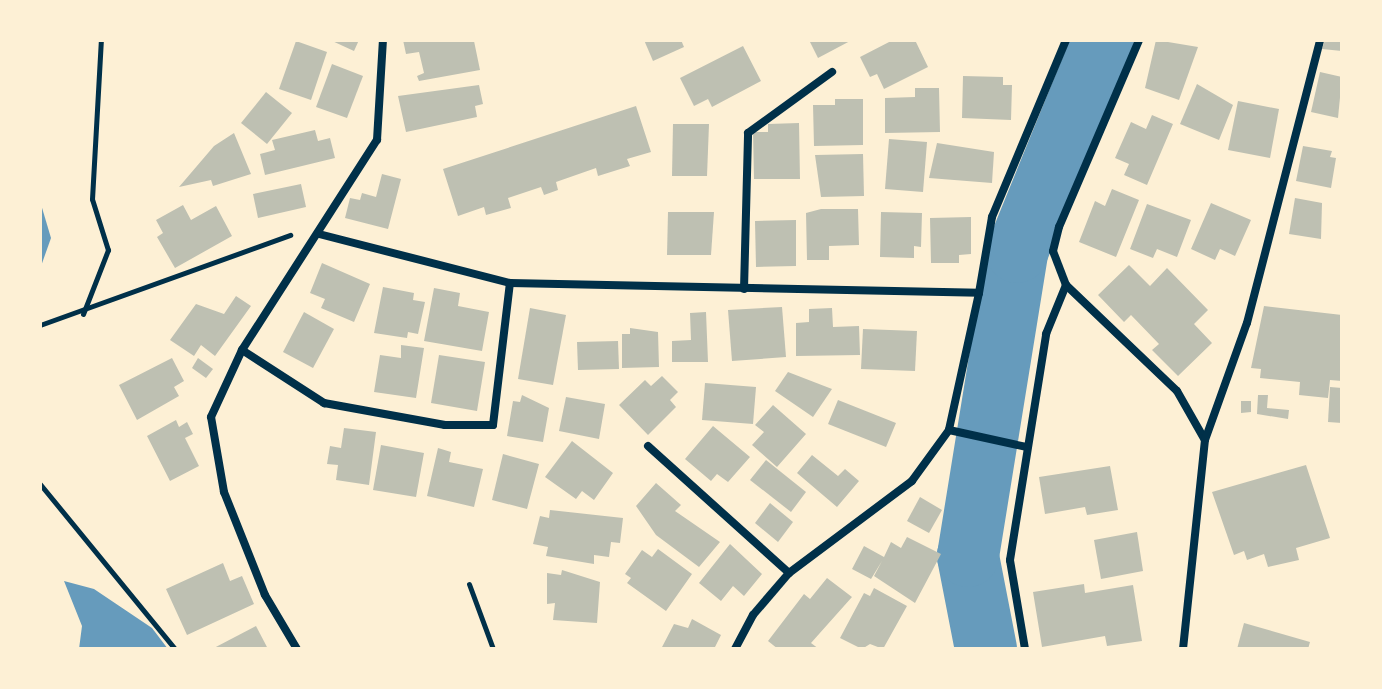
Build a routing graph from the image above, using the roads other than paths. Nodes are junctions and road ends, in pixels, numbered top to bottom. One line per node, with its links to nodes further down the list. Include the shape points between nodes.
1 (383, 40): 6 (street, via 377,140)
2 (1066, 40): 10 (street, via 992,217)
3 (1139, 40): 8 (street, via 1059,227 1053,251)
4 (1320, 40): 13 (street, via 1247,323)
5 (832, 72): 9 (street, via 748,133)
6 (319, 234): 7 (street); 11 (street)
7 (510, 283): 9 (street); 11 (street, via 493,425 445,425 324,403)
8 (1066, 285): 13 (street, via 1177,391); 15 (street, via 1046,334)
9 (744, 289): 10 (street)
10 (979, 293): 12 (street)
11 (242, 350): 17 (street, via 211,417 224,492 265,595)
12 (949, 430): 15 (street); 16 (street, via 912,481)
13 (1205, 440): 20 (street)
14 (648, 446): 16 (street)
15 (1026, 447): 19 (street, via 1010,560)
16 (789, 573): 18 (street, via 753,615)
17 (297, 649)
18 (735, 649)
19 (1025, 649)
20 (1183, 649)

